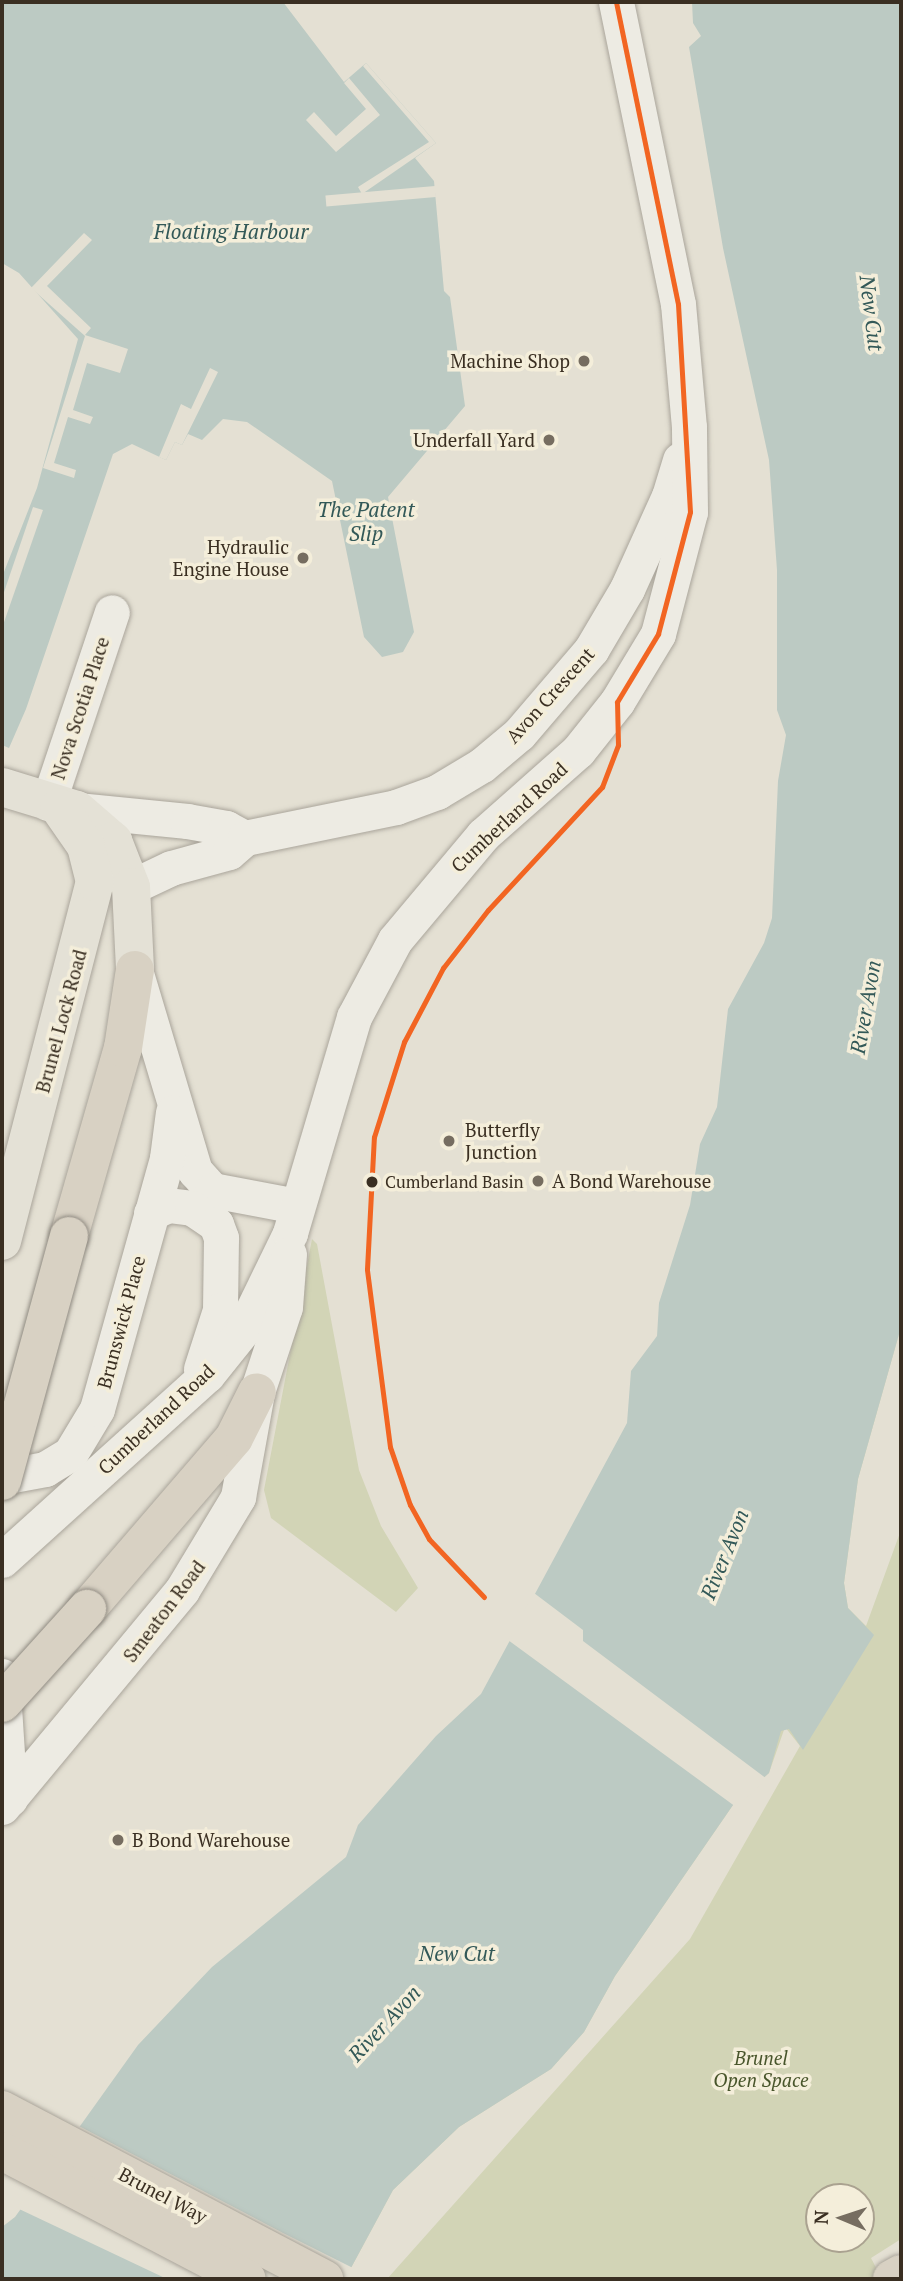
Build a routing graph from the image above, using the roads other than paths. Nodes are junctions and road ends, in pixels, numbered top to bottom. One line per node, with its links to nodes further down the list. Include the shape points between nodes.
1 (616, 2): 2 (street, Cumberland Road, via 678,304)
2 (689, 427): 6 (street, Avon Crescent, via 669,496 611,619 519,734 437,792 333,823); 11 (street, Cumberland Road, via 690,512 670,600 650,651 578,751 483,835 425,899 370,985 336,1064)
3 (112, 612): 5 (street, Nova Scotia Place)
4 (2, 787): 5 (main road)
5 (62, 807): 6 (street, via 187,821 226,828); 7 (main road, via 113,841); 8 (main road, Brunel Lock Road, via 92,860 95,882)
6 (245, 838): 7 (street, Avon Crescent, via 229,852 171,868)
7 (132, 902): 8 (main road, via 111,904); 9 (main road)
8 (88, 919): 13 (main road, Brunel Lock Road)
9 (135, 970): 10 (street); 16 (highway, bridge, via 123,1048)
10 (173, 1112): 11 (street, via 195,1171 212,1190); 12 (street, Brunswick Place)
11 (297, 1206): 14 (street, Smeaton Road, via 285,1307); 15 (street, Cumberland Road, via 243,1330)
12 (151, 1213): 15 (street, via 168,1205 192,1208 216,1224 221,1238 220,1310 208,1355); 16 (street, Brunswick Place, via 105,1384 86,1428 58,1462)
13 (2, 1241)
14 (257, 1392): 19 (highway, bridge, via 234,1438); 20 (street, Smeaton Road, via 238,1497 209,1550 102,1691)
15 (188, 1393): 17 (street, Cumberland Road)
16 (2, 1479)
17 (2, 1560)
18 (2, 1676): 20 (street)
19 (2, 1703)
20 (6, 1803)
21 (2, 2110): 25 (highway, Brunel Way)
22 (10, 2157): 24 (highway, Brunel Way)
23 (901, 2274): 26 (highway)
24 (247, 2279)
25 (324, 2279)
26 (892, 2279)

